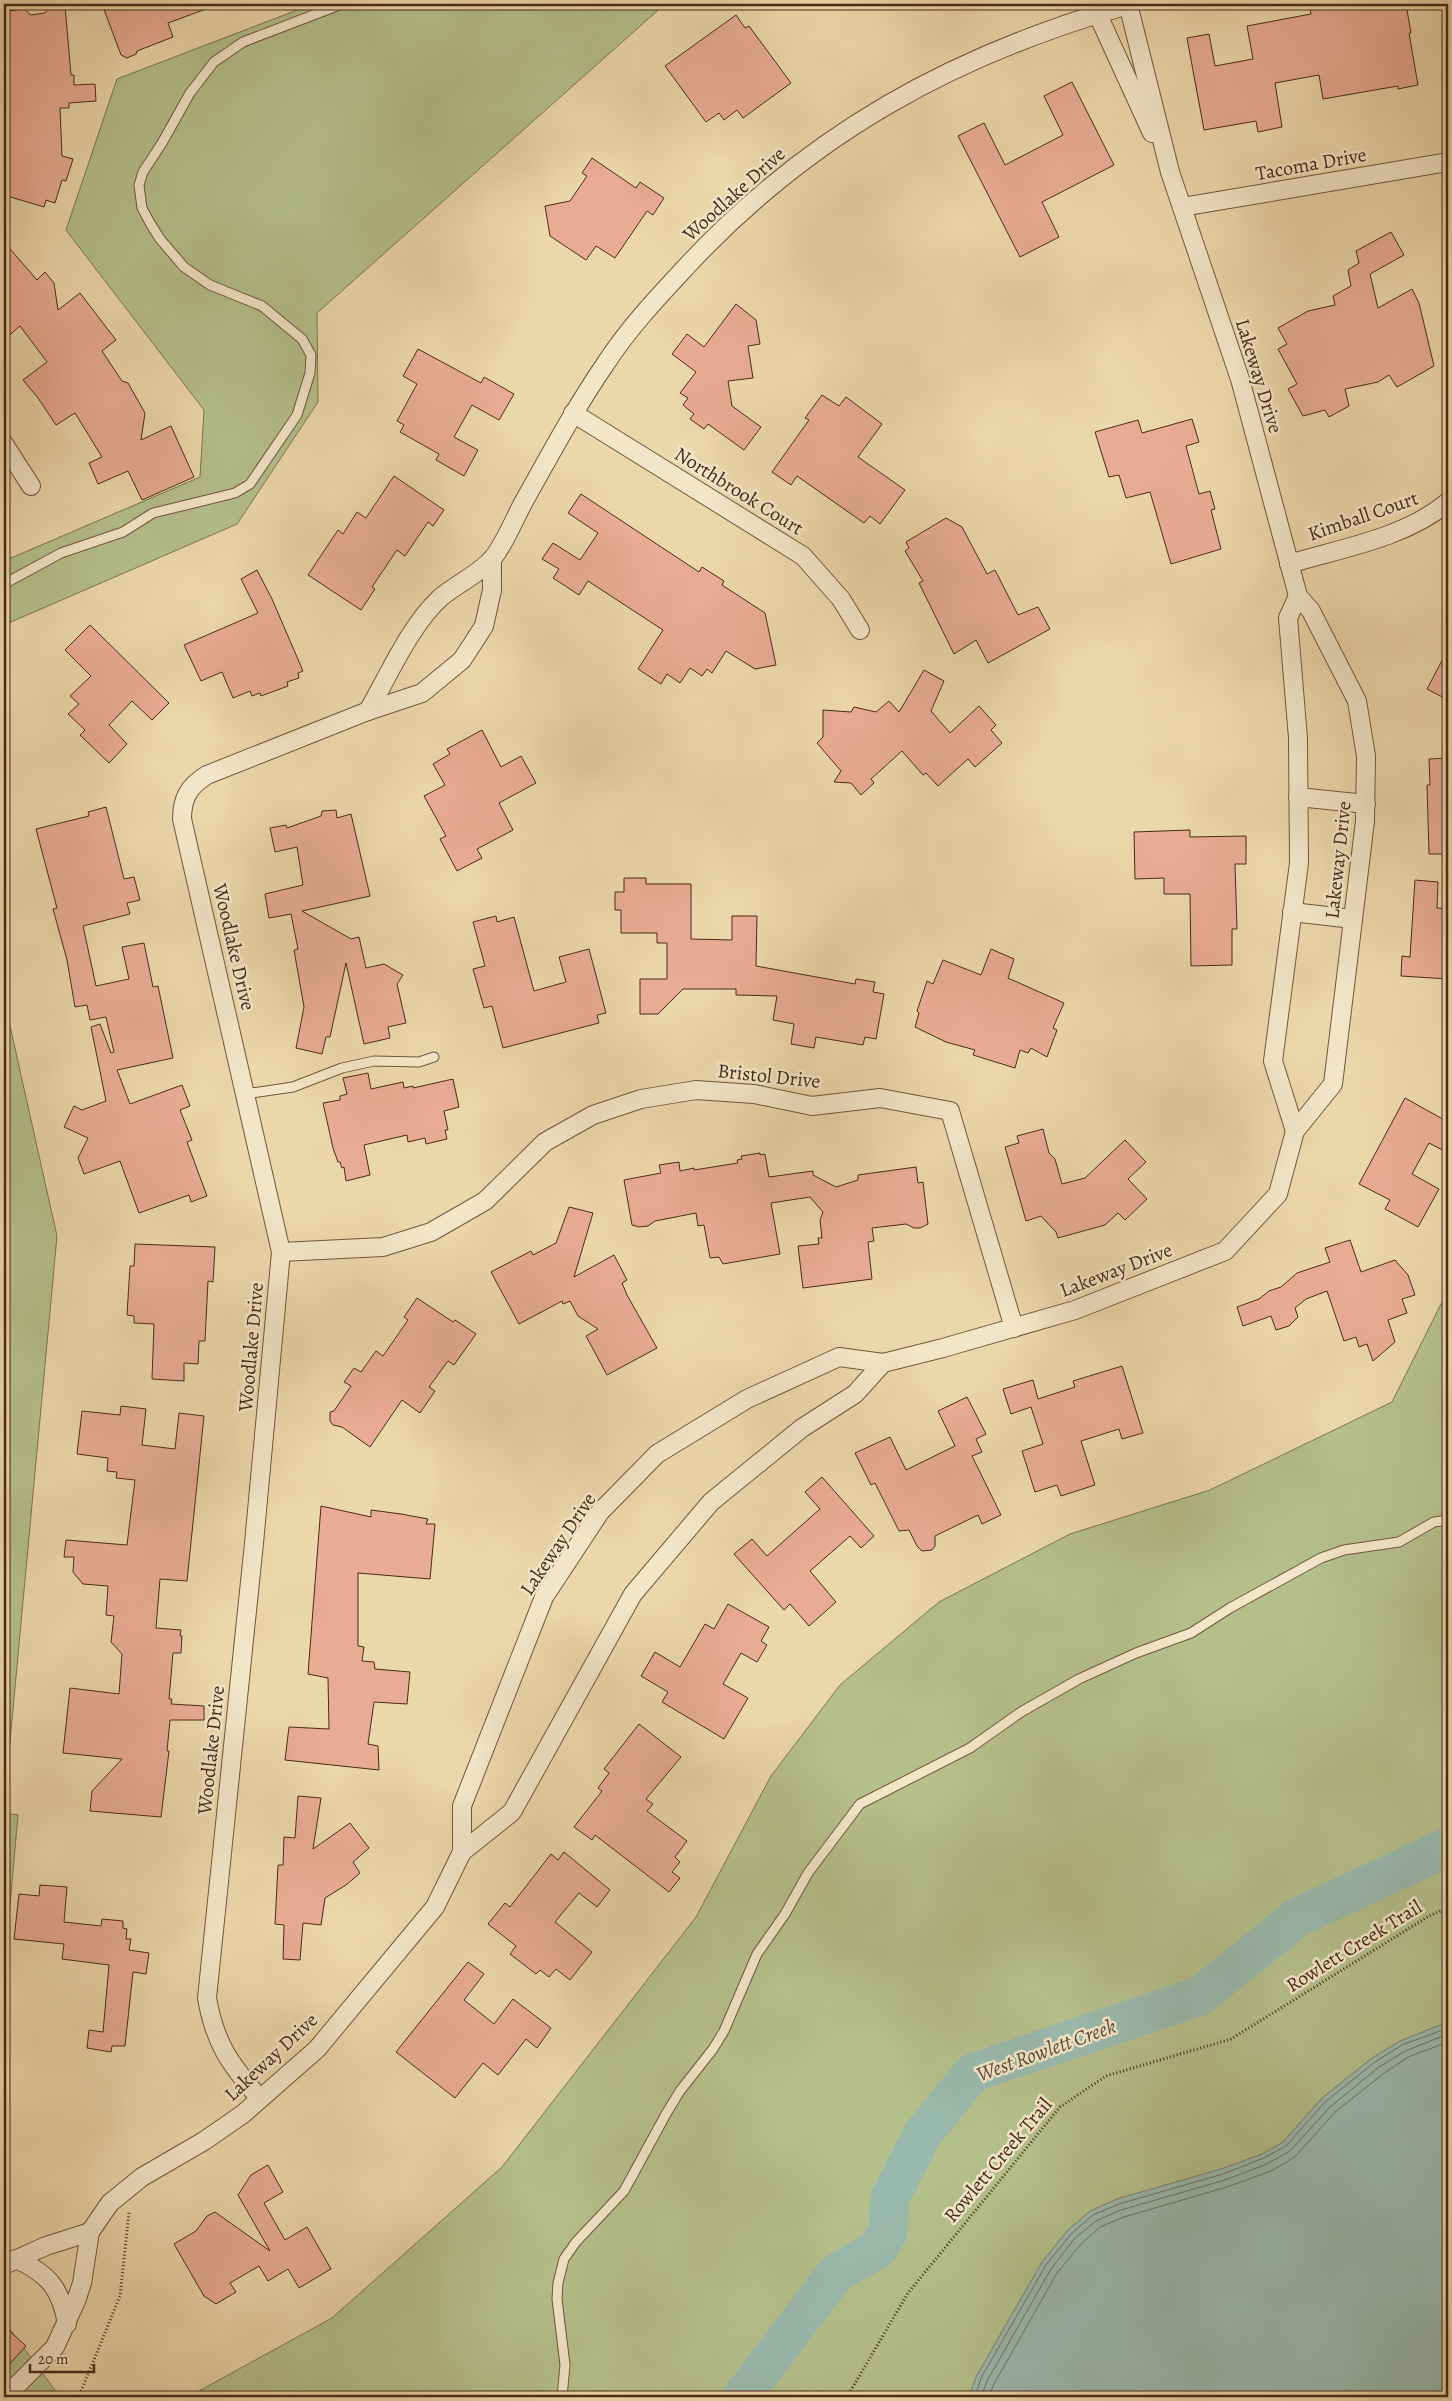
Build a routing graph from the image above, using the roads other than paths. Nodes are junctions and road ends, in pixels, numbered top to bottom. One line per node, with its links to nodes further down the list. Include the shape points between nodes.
1 (342, 4): 13 (lane, via 243,42 214,62 190,93 143,172 139,185 142,208 150,223 184,267 210,286 262,306 307,347 311,355 310,368 297,415 245,488 153,513 123,532 61,553)
2 (1128, 4): 3 (street, Woodlake Drive); 5 (street, Lakeway Drive)
3 (1094, 9): 5 (street, Lakeway Drive); 7 (street, Woodlake Drive, via 920,85 826,142 768,187 705,246 657,298 608,360)
4 (1448, 162): 6 (street, Tacoma Drive)
5 (1170, 172): 6 (street, Lakeway Drive)
6 (1182, 207): 12 (street, Lakeway Drive, via 1240,379)
7 (573, 413): 11 (street, Woodlake Drive); 15 (street, Northbrook Court, via 803,556 841,599)
8 (4, 444): 9 (street)
9 (31, 486)
10 (1448, 502): 12 (street, Kimball Court, via 1432,516 1389,534)
11 (492, 559): 16 (street, Woodlake Drive, via 439,599 409,637); 16 (street, Woodlake Drive, via 492,590 484,626 462,660 422,693)
12 (1289, 564): 14 (street, Lakeway Drive)
13 (4, 584)
14 (1298, 596): 17 (street, Lakeway Drive, via 1288,618 1298,738); 18 (street, Lakeway Drive, via 1311,612 1357,701 1366,756)
15 (860, 630)
16 (368, 711): 22 (street, Woodlake Drive, via 207,775 191,787 182,805 182,819)
17 (1298, 797): 18 (street); 19 (street, Lakeway Drive, via 1298,863)
18 (1366, 804): 20 (street, Lakeway Drive)
19 (1292, 912): 20 (street); 23 (street, Lakeway Drive, via 1273,1061)
20 (1353, 919): 23 (street, Lakeway Drive, via 1333,1084)
21 (434, 1057): 22 (lane, via 419,1062 374,1061 342,1068 293,1087)
22 (246, 1094): 24 (street, Woodlake Drive)
23 (1295, 1131): 25 (street, Lakeway Drive, via 1278,1194 1225,1251 1076,1310)
24 (281, 1252): 25 (street, Bristol Drive, via 383,1247 431,1232 484,1200 545,1142 593,1116 641,1099 696,1090 754,1094 812,1106 880,1098 950,1111); 29 (street, Woodlake Drive, via 207,1998 211,2024 222,2049)
25 (1014, 1328): 26 (street, Lakeway Drive)
26 (883, 1363): 28 (street, Lakeway Drive, via 855,1394 802,1428 711,1502 633,1594 512,1812); 28 (street, Lakeway Drive, via 840,1357 746,1399 657,1454 600,1512 544,1597 462,1806)
27 (1448, 1520): 34 (lane, via 1434,1522 1399,1542 1344,1550 1321,1558 1191,1633 1079,1679 1021,1712 963,1752 860,1804 808,1873 757,1954 724,2031 680,2091 624,2191 564,2259 557,2299 565,2365)
28 (462, 1852): 29 (street, Lakeway Drive, via 435,1907 317,2049)
29 (260, 2099): 30 (street, Lakeway Drive, via 204,2141 124,2190)
30 (90, 2232): 31 (street); 32 (street, Lakeway Drive, via 82,2282)
31 (10, 2262): 32 (street, via 36,2269 52,2284 63,2303)
32 (67, 2325): 33 (street, Lakeway Drive, via 55,2347 24,2381)
33 (4, 2397)
34 (562, 2397)

